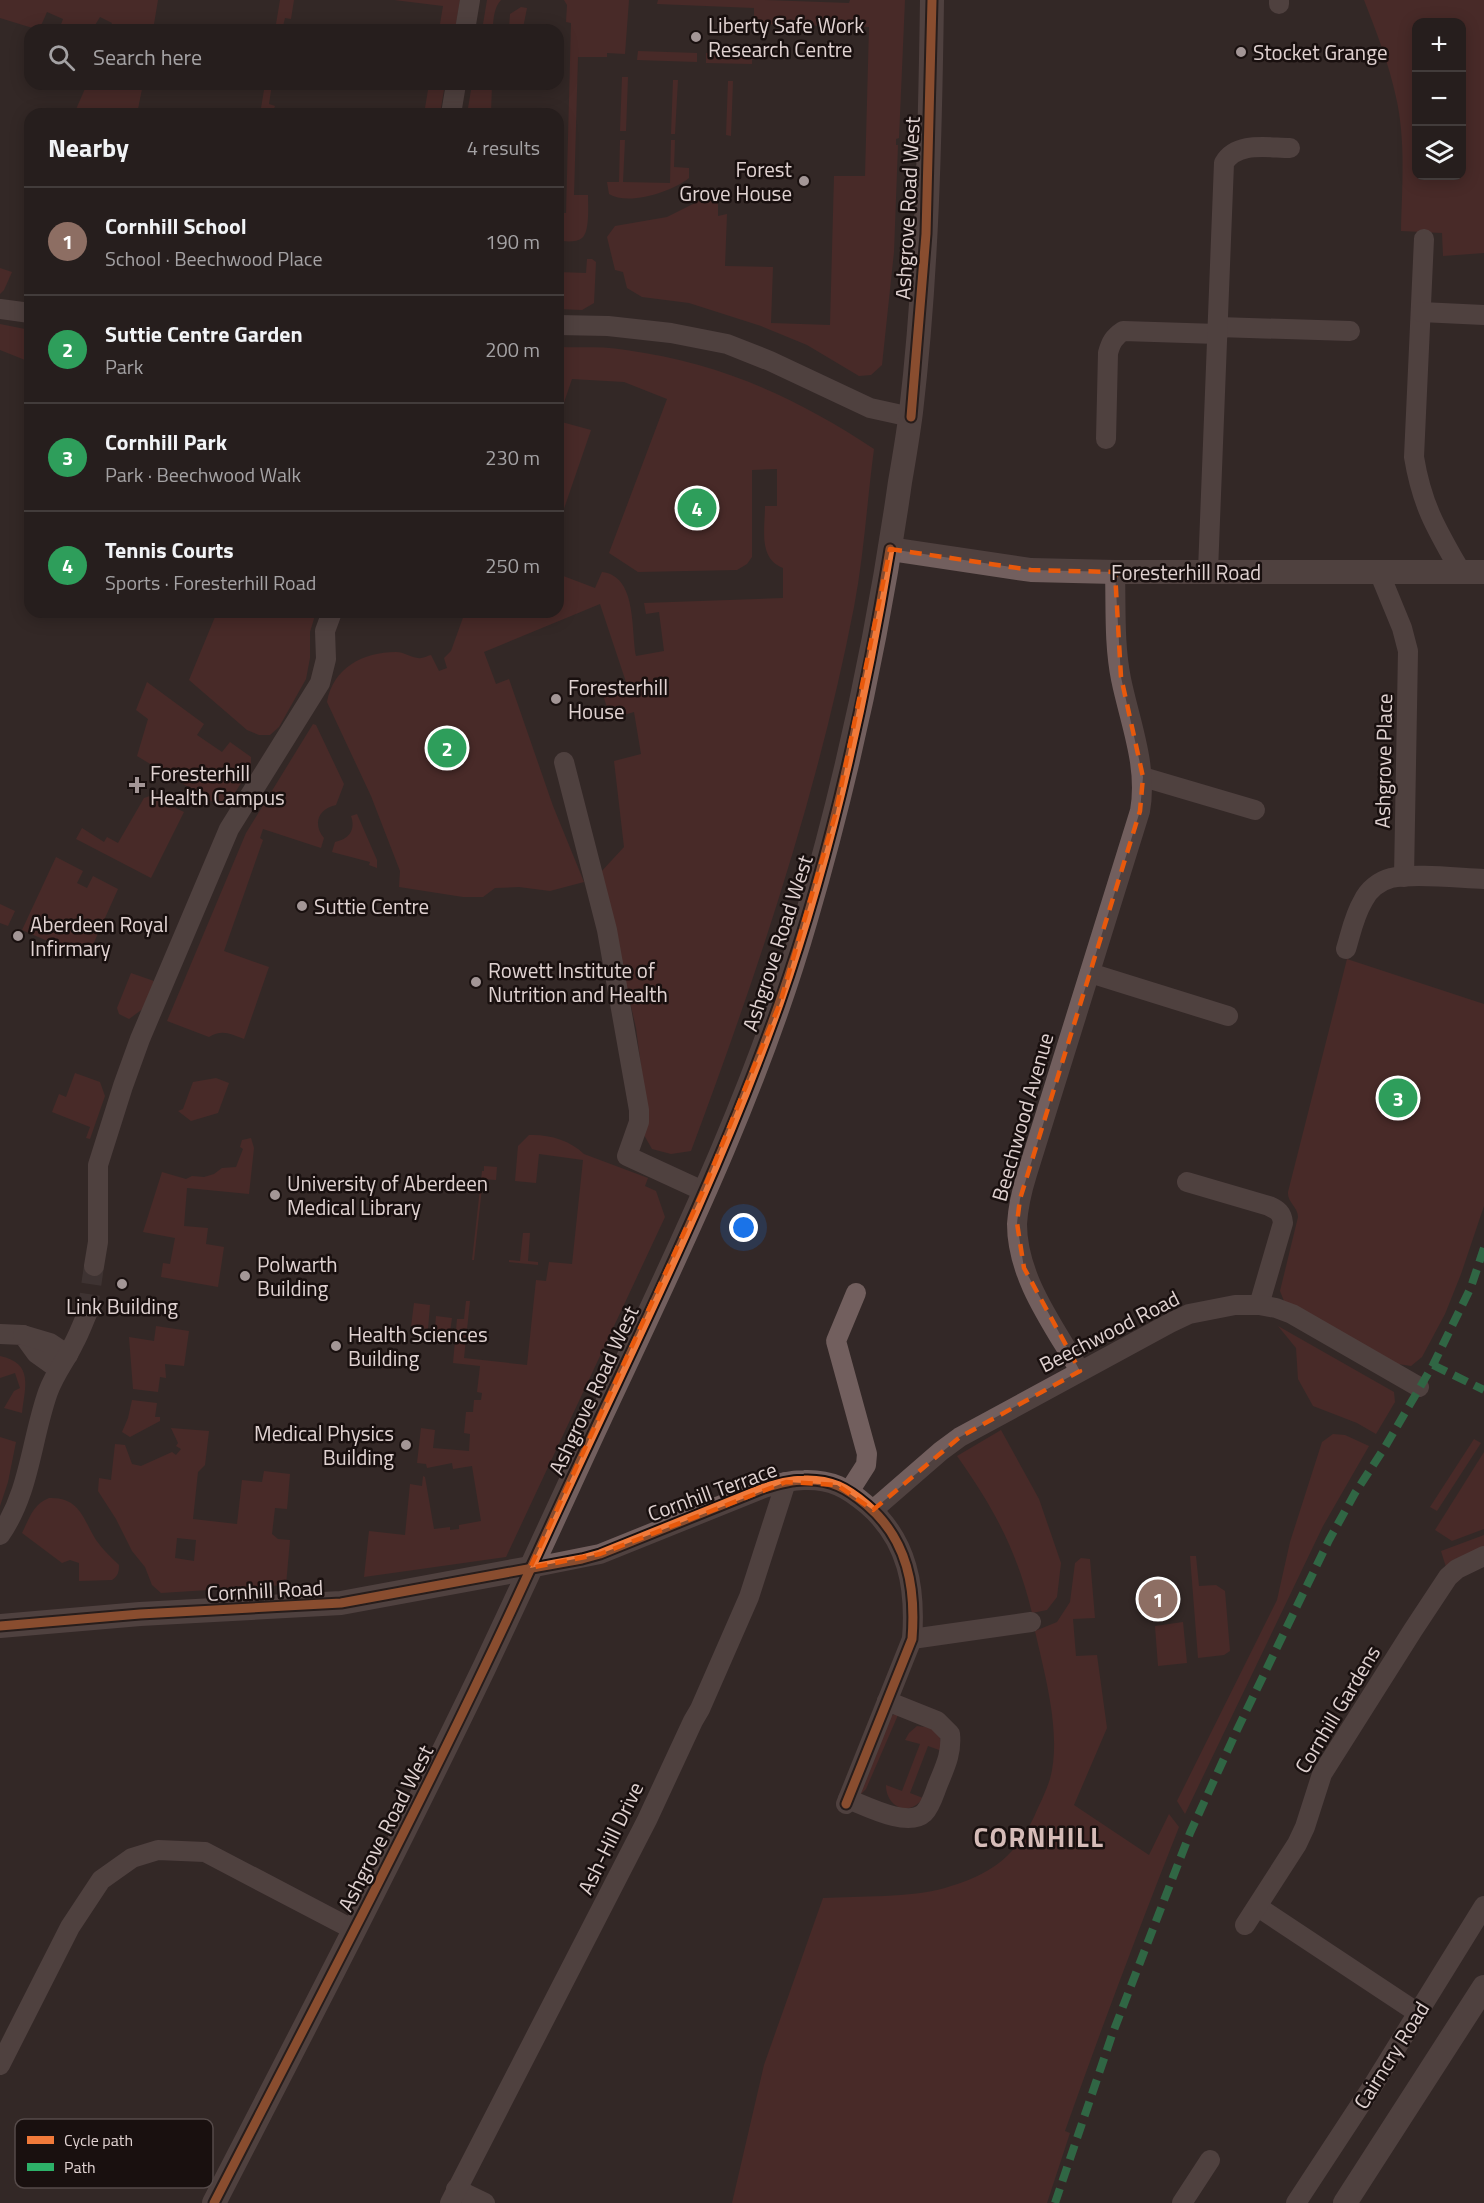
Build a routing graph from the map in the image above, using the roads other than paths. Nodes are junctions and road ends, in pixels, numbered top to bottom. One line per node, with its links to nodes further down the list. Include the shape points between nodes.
1 (470, 0): 3 (street)
2 (932, 0): 15 (street, Ashgrove Road West, via 926,234)
3 (466, 24)
4 (455, 90): 5 (street)
5 (452, 108)
6 (1290, 148): 13 (street, via 1236,150 1224,163)
7 (1424, 239): 10 (street)
8 (0, 309): 9 (street)
9 (24, 312)
10 (1421, 312): 11 (street); 21 (street, via 1414,457 1418,484 1427,510)
11 (1484, 315)
12 (564, 325): 15 (street, via 671,333 727,344 870,408)
13 (1218, 331): 14 (street); 16 (street, via 1123,331 1116,336 1108,353); 19 (street)
14 (1350, 331)
15 (911, 417): 17 (street, Ashgrove Road West)
16 (1106, 439)
17 (890, 549): 18 (street, Foresterhill Road, via 1031,570); 32 (street, Ashgrove Road West, via 856,724 805,924 772,1025)
18 (1114, 572): 19 (street, Foresterhill Road); 24 (street, Beechwood Avenue, via 1121,677)
19 (1208, 572): 20 (street, Foresterhill Road)
20 (1379, 572): 21 (street, Foresterhill Road); 26 (street, Ashgrove Place, via 1408,651)
21 (1472, 572)
22 (330, 618): 33 (street, via 320,683 229,829 123,1086 98,1165 98,1242)
23 (564, 762): 32 (street, via 607,930 639,1110 639,1122 627,1156)
24 (1143, 777): 25 (street); 29 (street, Beechwood Avenue, via 1140,811)
25 (1255, 810)
26 (1404, 877): 27 (street); 28 (street, via 1377,884 1364,899)
27 (1484, 879)
28 (1346, 949)
29 (1090, 973): 30 (street); 39 (street, Beechwood Avenue, via 1027,1174 1017,1223 1024,1268)
30 (1228, 1016)
31 (1186, 1182): 35 (street, via 1280,1212 1283,1223)
32 (703, 1191): 46 (street, Ashgrove Road West)
33 (94, 1266)
34 (856, 1293): 42 (street, via 837,1341 867,1454 866,1465)
35 (1260, 1305): 39 (street, Beechwood Road, via 1189,1314); 40 (street, Beechwood Road, via 1292,1314)
36 (87, 1314): 38 (street)
37 (0, 1334): 38 (street, via 22,1335 36,1353)
38 (63, 1362): 44 (street, via 48,1394 15,1510)
39 (1080, 1371): 43 (street, Beechwood Road, via 960,1437)
40 (1419, 1387)
41 (786, 1482): 42 (street, Cornhill Terrace, via 820,1481); 46 (street, Cornhill Terrace, via 600,1554); 59 (street, Ash-Hill Drive, via 749,1597 700,1709 632,1850)
42 (850, 1490): 43 (street, Cornhill Terrace)
43 (873, 1510): 49 (street, Cornhill Terrace, via 895,1539 906,1562 914,1611)
44 (0, 1535)
45 (1484, 1556): 51 (street, Cornhill Gardens, via 1448,1577 1413,1630 1322,1774 1301,1836)
46 (530, 1568): 48 (street, Cornhill Road, via 341,1604); 54 (street, Ashgrove Road West)
47 (1030, 1622): 49 (street)
48 (0, 1626)
49 (912, 1639): 50 (street, Cornhill Terrace)
50 (887, 1701): 50 (street, Cornhill Terrace, via 937,1721 950,1734 950,1754 934,1794 925,1813 916,1818 906,1819 847,1801)
51 (1258, 1906): 53 (street, Cornhill Gardens); 56 (street)
52 (1484, 1906): 56 (street, Cairncry Road)
53 (1245, 1925)
54 (354, 1930): 57 (street, via 205,1852 158,1850 132,1858 101,1880 76,1918); 60 (street, Ashgrove Road West)
55 (1484, 1987): 64 (street, Cairncry Road)
56 (1418, 2013): 63 (street, Cairncry Road)
57 (0, 2065)
58 (1210, 2160): 62 (street)
59 (453, 2196): 61 (street)
60 (214, 2203)
61 (485, 2203)
62 (1182, 2203)
63 (1296, 2203)
64 (1345, 2203)

